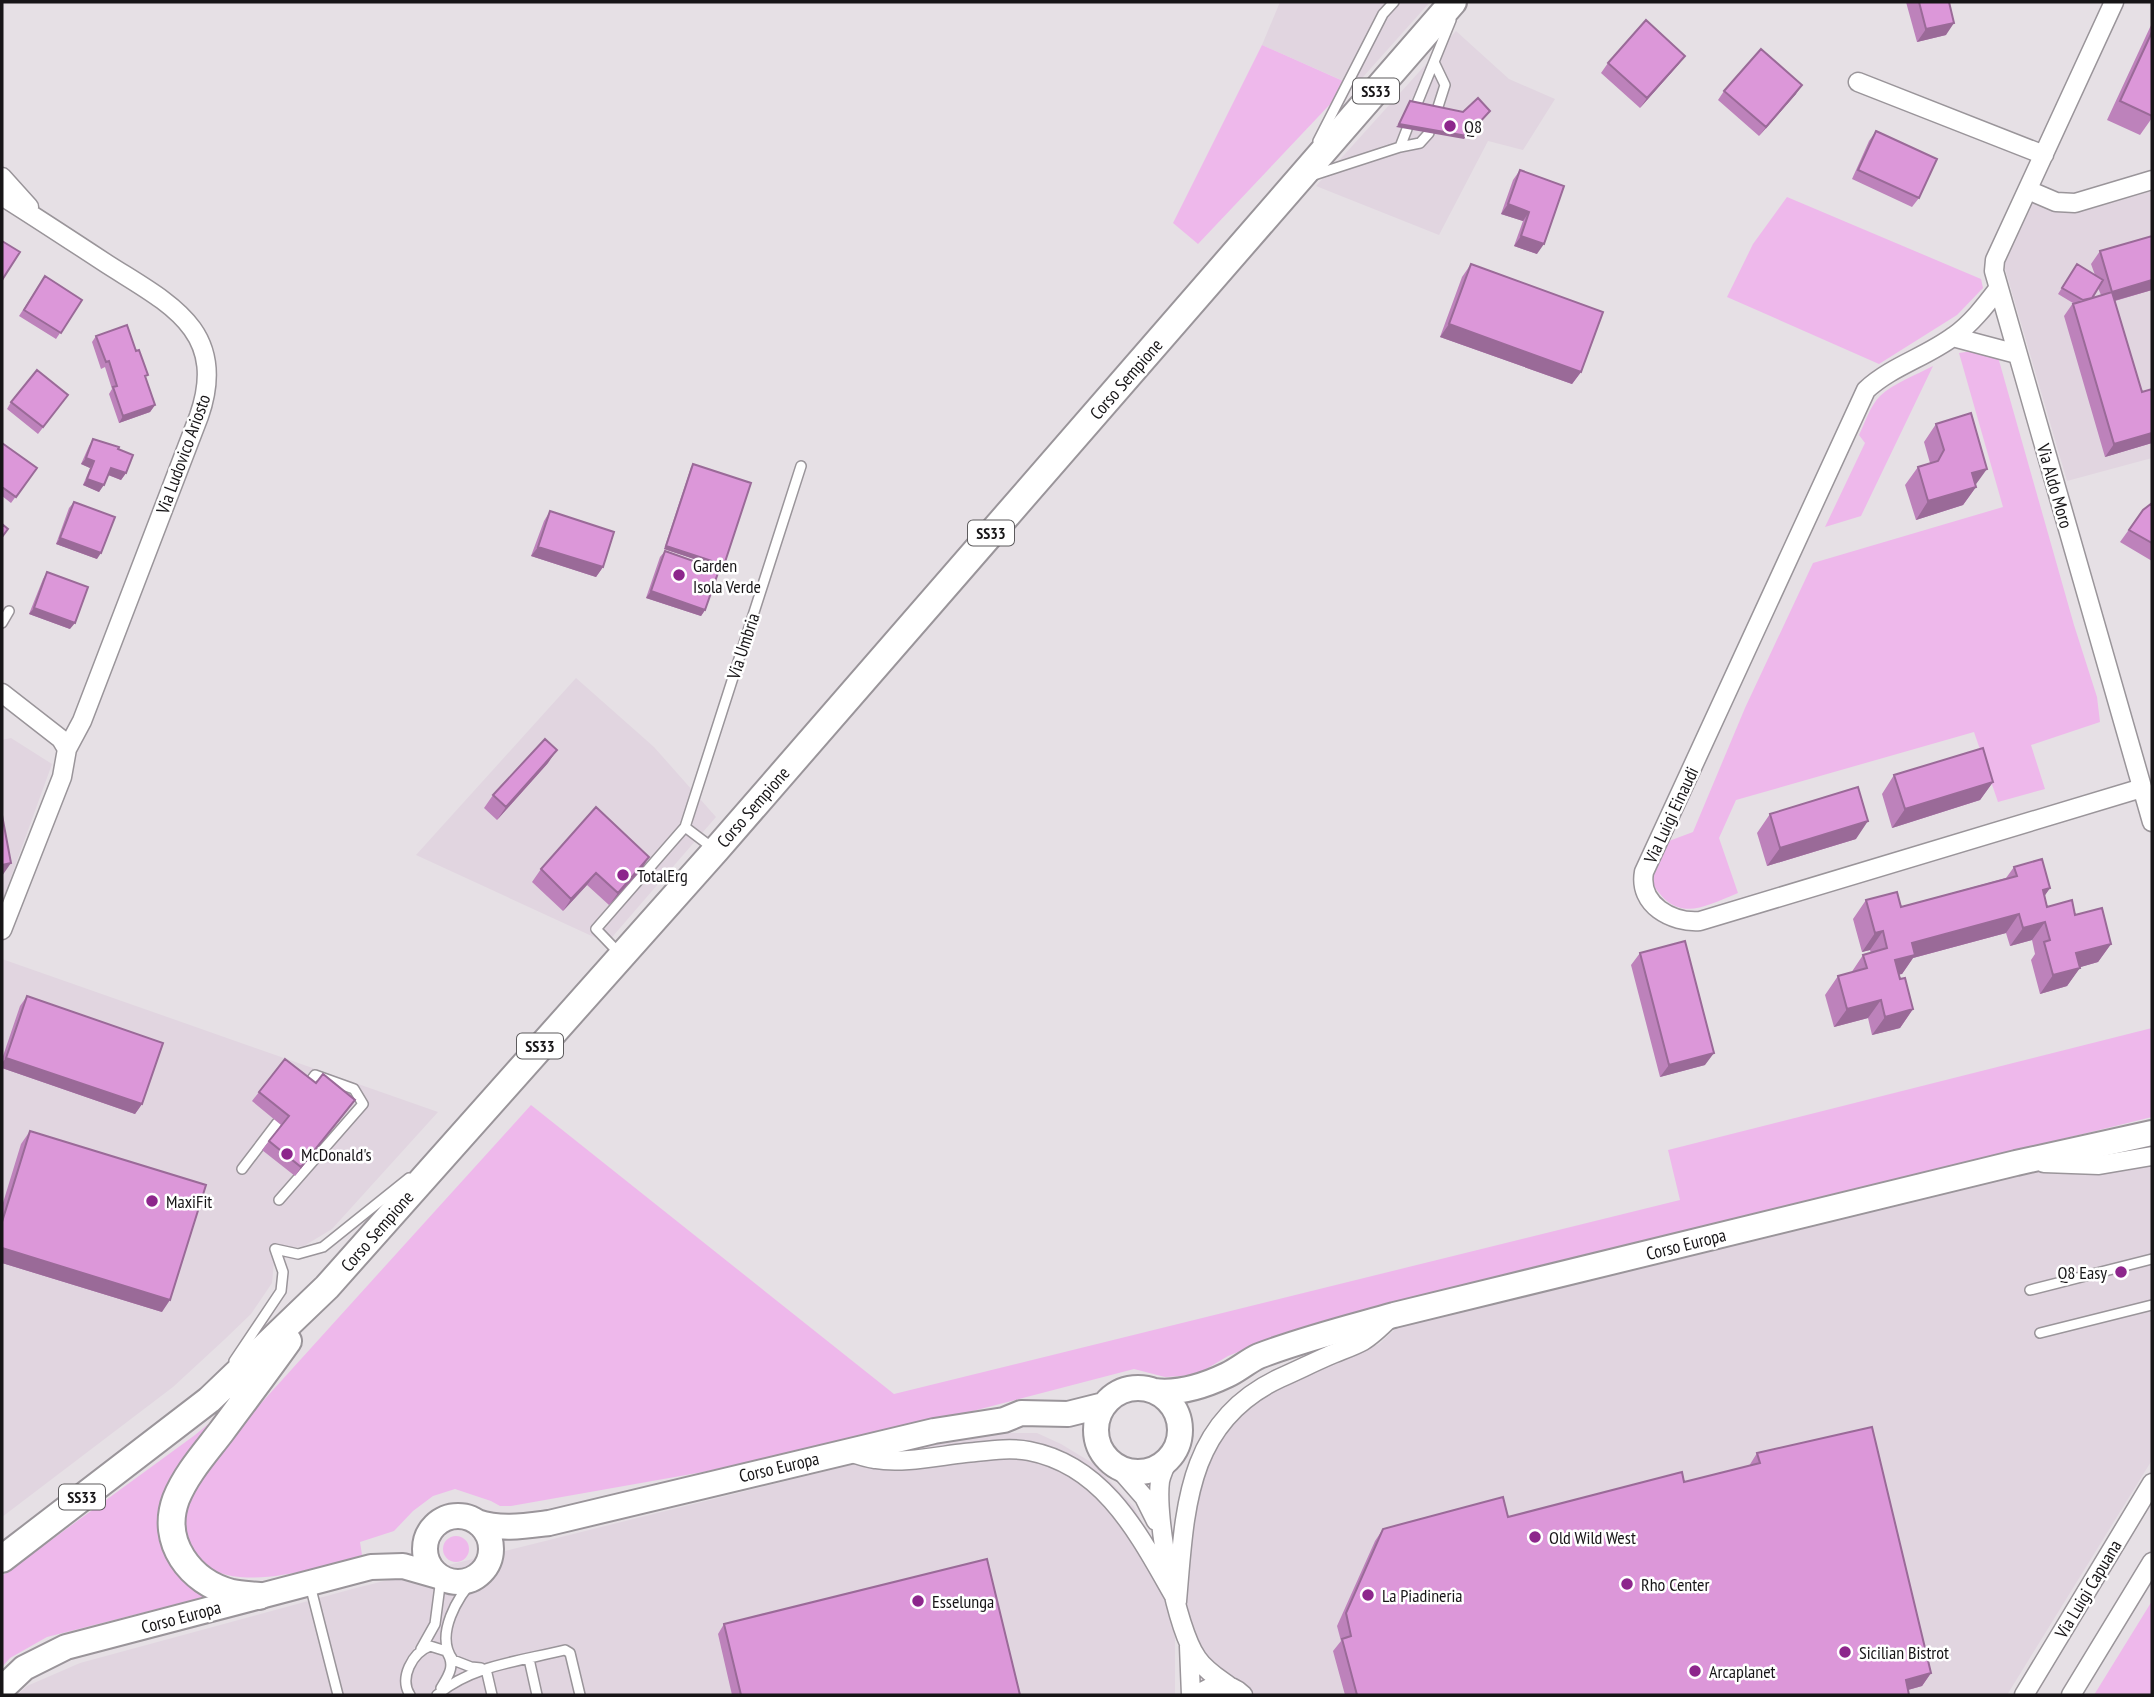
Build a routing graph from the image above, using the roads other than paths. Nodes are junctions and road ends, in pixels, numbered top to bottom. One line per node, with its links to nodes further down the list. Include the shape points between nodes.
1 (1394, 2): 13 (lane, via 1383,14)
2 (1456, 2): 4 (lane); 13 (main road, Corso Sempione / SS33)
3 (2114, 2): 11 (street, Via Aldo Moro)
4 (1434, 62): 6 (lane); 7 (lane, via 1446,85)
5 (1858, 82): 11 (street)
6 (1416, 106)
7 (1437, 110)
8 (1407, 129): 10 (lane)
9 (1429, 133): 10 (lane, via 1420,143)
10 (1400, 146): 13 (lane)
11 (2044, 155): 15 (street, Via Aldo Moro)
12 (2, 177): 17 (street, Via Ludovico Ariosto)
13 (1299, 180): 29 (main road, Corso Sempione / SS33)
14 (2152, 180): 15 (street, via 2075,203 2056,202)
15 (2028, 190): 18 (street, Via Aldo Moro, via 1995,260)
16 (2, 196): 17 (street, Via Ludovico Ariosto)
17 (43, 222): 25 (street, Via Ludovico Ariosto, via 177,311 199,340 208,383 183,459 82,721)
18 (1998, 289): 19 (street, Via Luigi Einaudi); 20 (street, Via Aldo Moro)
19 (1953, 337): 20 (street); 26 (street, Via Luigi Einaudi, via 1882,376 1866,390 1644,872 1646,892 1653,904 1674,919 1700,921)
20 (2017, 354): 26 (street, Via Aldo Moro)
21 (801, 466): 28 (lane, Via Umbria)
22 (9, 611): 23 (lane)
23 (2, 623)
24 (2, 693): 25 (street, via 61,739)
25 (67, 749): 30 (street, Via Ludovico Ariosto, via 62,777)
26 (2143, 788): 27 (street, Via Aldo Moro)
27 (2152, 822)
28 (685, 827): 29 (lane); 31 (lane, via 596,929)
29 (716, 850): 31 (main road, Corso Sempione / SS33)
30 (2, 930)
31 (621, 954): 35 (main road, Corso Sempione / SS33)
32 (305, 1088): 39 (lane, via 314,1075 354,1089 363,1104)
33 (277, 1124): 38 (lane)
34 (2152, 1133): 37 (main road, Corso Europa)
35 (459, 1137): 41 (main road, Corso Sempione / SS33); 48 (lane, via 324,1247 298,1254 275,1250 283,1272 281,1291)
36 (2152, 1156): 37 (street, via 2099,1165)
37 (2017, 1163): 44 (main road, Corso Europa)
38 (242, 1169)
39 (279, 1200)
40 (2152, 1259): 42 (lane)
41 (327, 1287): 48 (main road, Corso Sempione / SS33); 65 (main road, via 191,1472 173,1510 172,1536 185,1563 222,1590)
42 (2030, 1290)
43 (2152, 1305): 45 (lane)
44 (1394, 1315): 46 (main road, Corso Europa, via 1256,1357); 66 (street, via 1362,1341 1251,1395 1218,1429 1193,1476)
45 (2040, 1333)
46 (1227, 1375): 47 (main road, Corso Europa, via 1179,1391); 51 (main road, Corso Europa, via 1193,1410)
47 (1154, 1391): 49 (main road, via 1121,1391); 51 (main road, via 1178,1416)
48 (209, 1400): 59 (main road, Corso Sempione / SS33)
49 (1104, 1405): 50 (main road, Corso Europa, via 1068,1414 1021,1413); 53 (main road, via 1096,1432)
50 (1004, 1420): 52 (main road, Corso Europa); 53 (main road, Corso Europa, via 1075,1432)
51 (1174, 1448): 53 (main road, via 1163,1463 1144,1471 1135,1472); 58 (street, via 1160,1479)
52 (844, 1451): 56 (main road, Corso Europa); 66 (street, via 877,1460 1029,1451 1069,1466 1089,1478 1123,1511)
53 (1108, 1458): 58 (street, via 1144,1497)
54 (2152, 1483): 82 (street, Via Luigi Capuana)
55 (477, 1522): 56 (main road, Corso Europa, via 508,1527); 57 (main road, via 458,1516); 62 (main road, via 491,1543)
56 (555, 1522): 62 (main road, Corso Europa, via 510,1543)
57 (436, 1524): 61 (main road, Corso Europa, via 405,1550); 63 (main road, via 426,1540 425,1553)
58 (1161, 1533): 66 (street)
59 (2, 1559)
60 (2152, 1562): 83 (street)
61 (371, 1567): 63 (main road, Corso Europa, via 403,1566); 64 (main road, Corso Europa)
62 (481, 1572): 63 (main road, via 462,1583); 69 (lane, via 459,1598 451,1618)
63 (440, 1577): 68 (lane, via 435,1624)
64 (310, 1583): 65 (main road, Corso Europa); 74 (lane)
65 (259, 1596): 72 (main road, Corso Europa, via 66,1647 24,1668)
66 (1177, 1601): 67 (street)
67 (1189, 1643): 73 (street, via 1212,1674); 80 (street)
68 (420, 1651): 69 (lane, via 436,1646); 75 (lane, via 405,1677)
69 (450, 1656): 71 (lane, via 471,1668); 76 (lane, via 450,1672)
70 (529, 1659): 71 (lane); 78 (lane); 79 (lane, via 565,1650 570,1653)
71 (486, 1669): 76 (lane); 77 (lane)
72 (2, 1689)
73 (1236, 1691): 81 (street, via 1211,1687)
74 (338, 1695)
75 (410, 1695)
76 (436, 1695)
77 (492, 1695)
78 (537, 1695)
79 (580, 1695)
80 (1191, 1695)
81 (1199, 1695)
82 (2024, 1695)
83 (2071, 1695)

